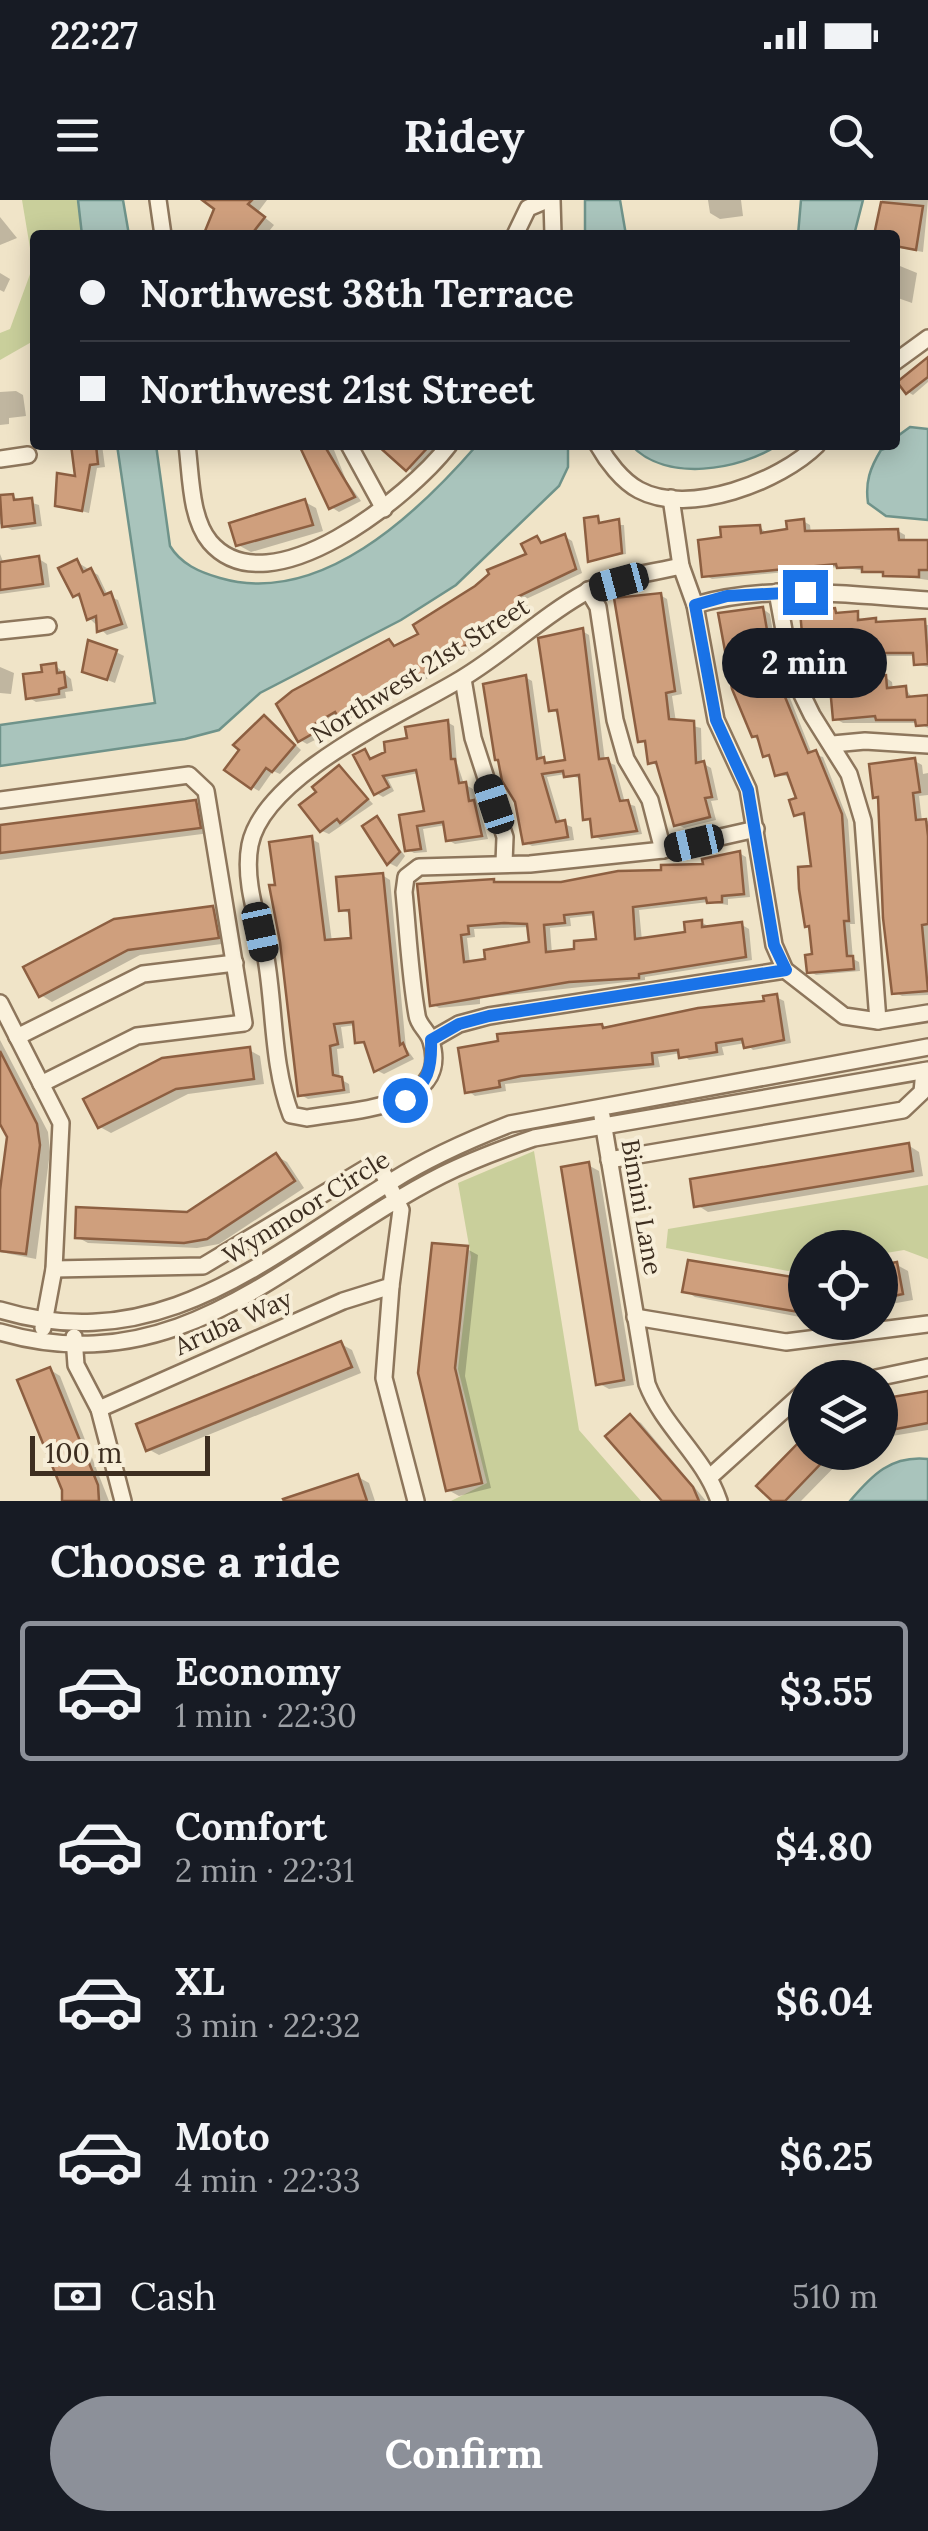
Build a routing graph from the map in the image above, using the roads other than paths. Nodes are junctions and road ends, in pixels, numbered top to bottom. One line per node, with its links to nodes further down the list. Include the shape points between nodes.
1 (158, 200): 3 (street)
2 (549, 200): 4 (street, via 528,208); 5 (street)
3 (161, 230)
4 (517, 230)
5 (552, 230)
6 (928, 338): 7 (street)
7 (900, 358)
8 (187, 450): 16 (street, via 196,514 210,542 236,560 285,564)
9 (353, 450): 16 (street)
10 (446, 450): 16 (street, via 424,479)
11 (601, 450): 15 (street, via 640,491)
12 (810, 450): 15 (street, via 774,478)
13 (28, 456): 14 (street)
14 (0, 460)
15 (671, 498): 17 (street)
16 (384, 509)
17 (681, 566): 18 (street, Northwest 21st Street); 21 (street)
18 (588, 590): 24 (street, Northwest 21st Street); 29 (street, via 598,607 626,759 650,800)
19 (776, 592): 20 (street, via 834,590); 21 (street); 25 (street, via 792,674)
20 (928, 600)
21 (695, 605): 28 (street, via 716,720 748,790)
22 (48, 626): 23 (street)
23 (0, 631)
24 (463, 679): 30 (street, via 473,738 505,837); 37 (street, Northwest 21st Street, via 354,737 315,767 250,843 249,876 278,1071 292,1115 308,1118 405,1100 423,1088)
25 (834, 744): 26 (street); 35 (street, via 863,820)
26 (928, 745)
27 (0, 800): 31 (street, via 188,775 206,791)
28 (756, 829): 29 (street); 32 (street, via 774,945)
29 (663, 850): 30 (street)
30 (504, 862): 37 (street, via 419,867 406,877 417,1020)
31 (234, 962): 36 (street, via 142,974); 40 (street, via 244,1023 138,1036)
32 (786, 970): 35 (street, via 844,1016); 37 (street, via 489,1016)
33 (0, 1004): 36 (street)
34 (928, 1013): 35 (street)
35 (878, 1021)
36 (17, 1037): 40 (street)
37 (431, 1040)
38 (928, 1047): 41 (street, Wynmoor Circle)
39 (926, 1071): 42 (street, Wynmoor Circle); 43 (street, via 922,1092 904,1110)
40 (41, 1084): 46 (street, via 61,1123)
41 (600, 1105): 42 (street, Bimini Lane); 44 (street, Wynmoor Circle, via 510,1124)
42 (603, 1126): 43 (street, Bimini Lane); 45 (street, Wynmoor Circle, via 488,1153)
43 (609, 1160): 49 (street, Bimini Lane)
44 (388, 1183): 45 (street); 46 (street, via 381,1169 368,1167 191,1269); 50 (street, Wynmoor Circle, via 202,1298 126,1320)
45 (398, 1201): 47 (street); 53 (street, Wynmoor Circle, via 214,1314 129,1341)
46 (54, 1269): 50 (street)
47 (390, 1286): 57 (street, Aruba Way); 60 (street, via 384,1378)
48 (0, 1310): 50 (street, Wynmoor Circle)
49 (635, 1318): 51 (street, via 786,1342); 58 (street, Bimini Lane, via 656,1407)
50 (59, 1322): 53 (street); 53 (street)
51 (928, 1324)
52 (0, 1332): 53 (street, Wynmoor Circle)
53 (58, 1342): 57 (street)
54 (928, 1368): 55 (street)
55 (898, 1374)
56 (788, 1406): 58 (street)
57 (98, 1409): 59 (street)
58 (710, 1476): 61 (street, Bimini Lane)
59 (123, 1501)
60 (416, 1501)
61 (719, 1501)

